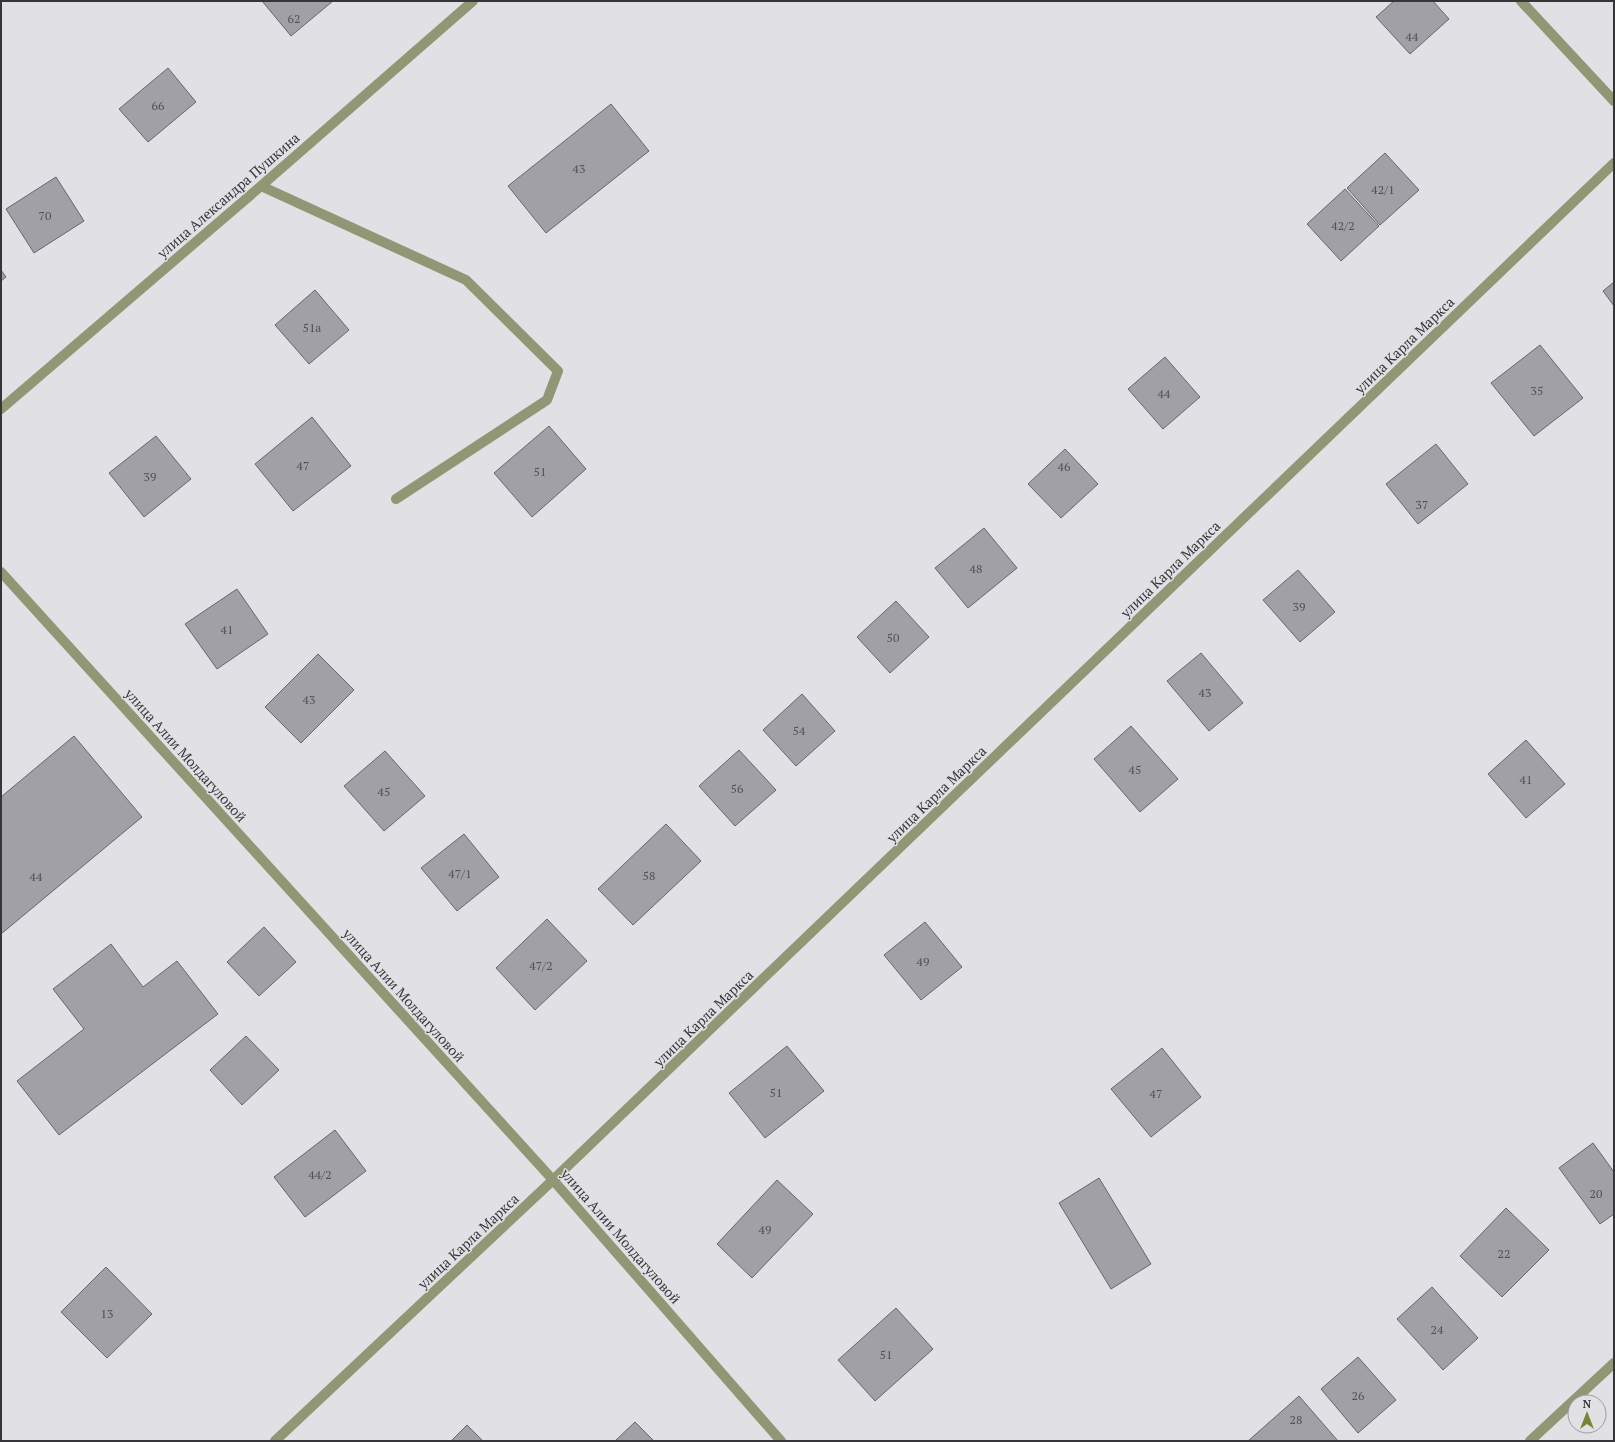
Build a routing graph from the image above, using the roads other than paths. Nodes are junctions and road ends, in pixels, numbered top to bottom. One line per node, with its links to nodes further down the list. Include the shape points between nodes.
1 (473, 1): 5 (street, улица Александра Пушкина)
2 (1521, 1): 3 (street)
3 (1614, 101)
4 (1614, 163): 9 (street, улица Карла Маркса)
5 (261, 186): 6 (street, улица Александра Пушкина); 7 (street, via 466,280 558,371 547,400)
6 (1, 409)
7 (396, 500)
8 (1, 572): 9 (street, улица Алии Молдагуловой)
9 (554, 1180): 11 (street, улица Карла Маркса); 12 (street, улица Алии Молдагуловой)
10 (1614, 1363): 13 (street)
11 (275, 1441)
12 (781, 1441)
13 (1530, 1441)

